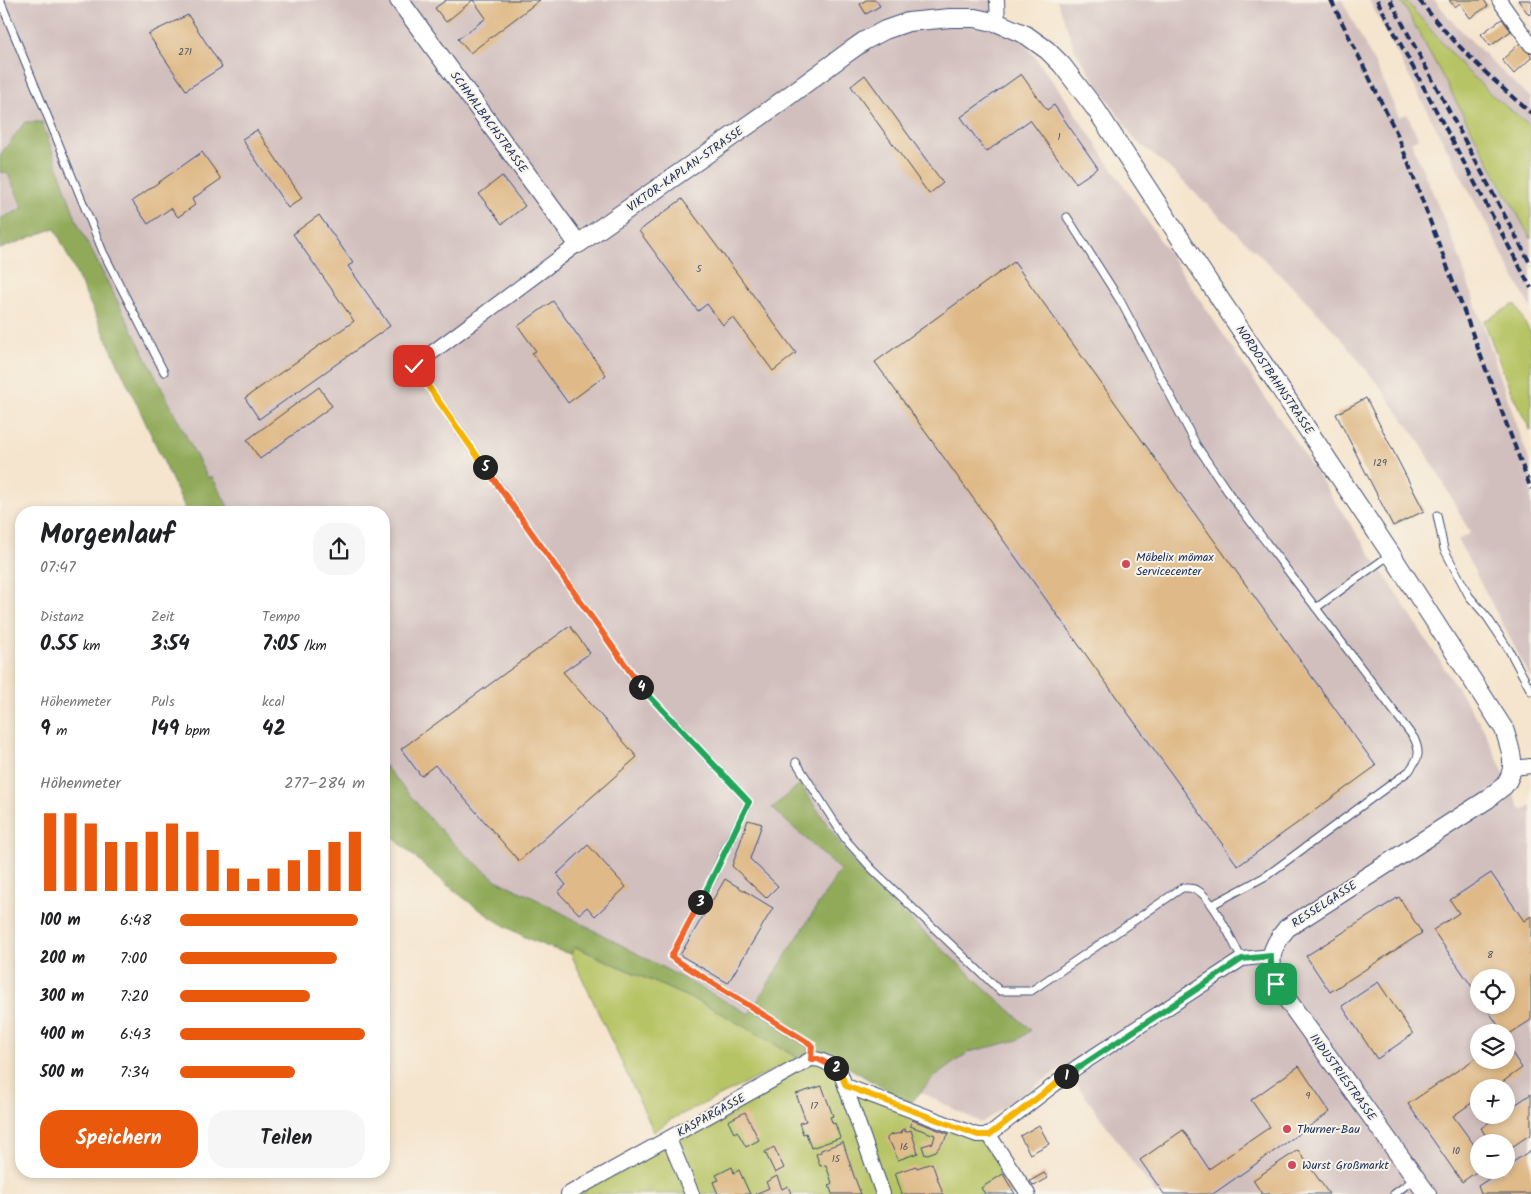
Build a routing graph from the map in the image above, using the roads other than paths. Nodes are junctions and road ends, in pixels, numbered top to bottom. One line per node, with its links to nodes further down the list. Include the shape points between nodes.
1 (0, 0): 11 (lane, via 103,252)
2 (399, 0): 9 (street, SCHMALBACHSTRASSE)
3 (997, 0): 6 (street)
4 (1499, 0): 7 (street)
5 (975, 18): 6 (street, NORDOSTBAHNSTRASSE); 9 (street, VIKTOR-KAPLAN-STRASSE, via 908,22 864,41)
6 (998, 22): 13 (street, NORDOSTBAHNSTRASSE, via 1026,35 1046,50 1077,82)
7 (1531, 45)
8 (1067, 217): 14 (lane, via 1121,302 1197,446)
9 (578, 244): 10 (street, VIKTOR-KAPLAN-STRASSE)
10 (414, 366): 22 (lane, via 640,686 749,802 671,957 812,1045)
11 (164, 372)
12 (1437, 515): 15 (lane, via 1444,548 1469,596 1509,650)
13 (1391, 554): 14 (lane); 18 (street, NORDOSTBAHNSTRASSE, via 1504,729)
14 (1316, 608): 19 (lane, via 1414,738 1418,748 1417,760 1409,771 1272,872)
15 (1531, 691)
16 (796, 762): 19 (lane, via 846,840 873,870 1000,991 1031,991 1182,888 1197,890)
17 (1531, 766): 18 (street)
18 (1513, 768): 20 (street, RESSELGASSE, via 1504,786 1488,798 1287,928 1276,941)
19 (1212, 905): 21 (lane)
20 (1271, 956): 21 (street); 26 (street, INDUSTRIESTRASSE, via 1276,984)
21 (1242, 959): 24 (street, via 1077,1067)
22 (811, 1059): 23 (street, via 835,1068); 25 (street, KASPARGASSE)
23 (846, 1086): 24 (street, via 978,1135); 29 (street)
24 (989, 1135): 30 (street)
25 (669, 1139): 27 (street, KASPARGASSE); 28 (street)
26 (1416, 1178): 31 (lane); 32 (street, INDUSTRIESTRASSE)
27 (568, 1194)
28 (692, 1194)
29 (883, 1194)
30 (1028, 1194)
31 (1394, 1194)
32 (1427, 1194)

